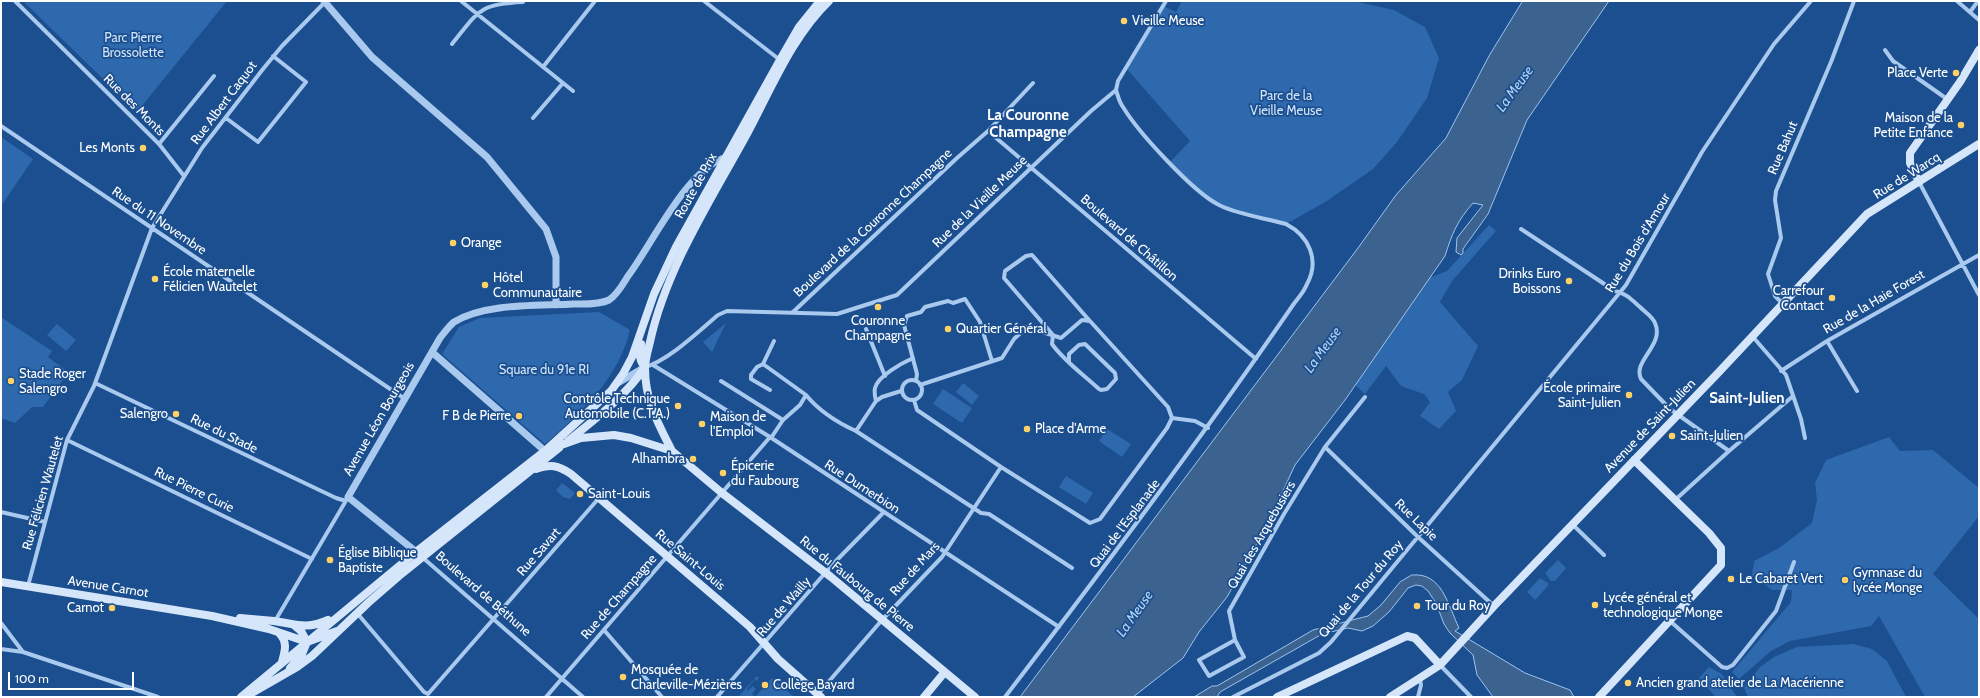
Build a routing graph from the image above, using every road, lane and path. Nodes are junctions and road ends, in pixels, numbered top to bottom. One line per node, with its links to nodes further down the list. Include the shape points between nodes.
1 (15, 1): 34 (street, Rue des Monts)
2 (462, 1): 16 (street)
3 (587, 1): 14 (street)
4 (704, 1): 22 (street)
5 (820, 1): 22 (main road, Route de Prix, via 799,27)
6 (829, 1): 22 (main road, Route de Prix, via 804,30)
7 (1166, 1): 27 (street, Rue de la Vieille Meuse, via 1118,80)
8 (1811, 1): 45 (street, Rue du Bois d'Amour, via 1774,44 1702,152 1652,243)
9 (1854, 1): 47 (street, Rue Bahut, via 1776,191 1775,200 1782,238 1768,274 1775,296)
10 (1957, 1): 15 (street)
11 (1978, 1): 15 (street)
12 (325, 2): 21 (street, Rue Albert Caquot); 48 (street, via 372,57 487,157 546,229 556,258)
13 (523, 2): 16 (street, via 498,3)
14 (593, 3): 23 (street)
15 (1970, 12): 17 (street)
16 (477, 14): 18 (street); 23 (street)
17 (1979, 20)
18 (452, 44)
19 (1885, 50): 29 (street, via 1893,61)
20 (1979, 50): 29 (main road)
21 (273, 56): 30 (street, Rue Albert Caquot); 30 (street, via 306,82 258,142)
22 (782, 62): 36 (main road, Route de Prix)
23 (543, 67): 25 (street)
24 (214, 76): 34 (street)
25 (563, 83): 28 (street); 31 (street)
26 (1033, 83): 33 (street, Boulevard de la Couronne Champagne)
27 (1116, 90): 37 (street, Rue de la Vieille Meuse); 59 (street, Quai de l'Esplanade, via 1122,107 1133,122 1180,173 1209,199 1230,209 1286,224 1296,229 1309,245 1313,258 1307,284)
28 (573, 91)
29 (1948, 100): 39 (main road, via 1918,138 1910,153 1910,163)
30 (226, 118): 38 (street, Rue Albert Caquot)
31 (533, 118)
32 (1, 126): 41 (street, Rue du 11 Novembre)
33 (988, 130): 37 (street, Boulevard de Châtillon); 49 (street, Boulevard de la Couronne Champagne)
34 (159, 144): 38 (street, Rue des Monts)
35 (1979, 144): 39 (main road, Rue de Warcq)
36 (730, 158): 48 (street, Avenue Léon Bourgeois, via 695,179 680,196 631,273 609,300); 51 (main road, Route de Prix, via 676,247 654,294); 64 (main road, Route de Prix, via 662,299 655,318)
37 (1032, 167): 49 (street, Rue de la Vieille Meuse, via 897,295 837,314); 59 (street, Boulevard de Châtillon)
38 (184, 176): 41 (street, Rue Albert Caquot)
39 (1919, 182): 40 (main road, Rue de Warcq); 44 (street)
40 (1867, 214): 47 (main road, Avenue de Saint-Julien)
41 (152, 228): 69 (street, Rue Félicien Wautelet); 78 (street, Rue du 11 Novembre)
42 (1521, 229): 45 (street, via 1615,292)
43 (1979, 255): 44 (street, Rue de la Haie Forest)
44 (1963, 263): 46 (street); 56 (street, Rue de la Haie Forest)
45 (1621, 292): 81 (street, via 1655,321 1658,333 1639,374); 106 (street, Rue du Bois d'Amour)
46 (1979, 295)
47 (1783, 304): 54 (main road, Avenue de Saint-Julien)
48 (556, 305): 57 (street, Avenue Léon Bourgeois, via 477,312 453,323 440,338)
49 (794, 312): 63 (street, Boulevard de la Couronne Champagne, via 727,311 718,315)
50 (1090, 321): 53 (street, via 1082,320 1061,338); 53 (street, via 1032,255 1026,256 1005,271 1004,278); 82 (street, via 1168,407)
51 (644, 324): 64 (main road, via 639,357); 71 (main road, Route de Prix, via 632,357)
52 (866, 329): 66 (street)
53 (1053, 335): 60 (street, via 1027,327 1014,339 1002,358); 61 (street, via 1052,344)
54 (1753, 337): 65 (street); 81 (main road, Avenue de Saint-Julien)
55 (774, 341): 62 (street)
56 (1826, 341): 65 (street, Rue de la Haie Forest); 74 (street)
57 (433, 352): 78 (street, Avenue Léon Bourgeois); 92 (street)
58 (913, 358): 60 (street, via 904,325 907,316 921,312 924,307 948,300 953,303 965,299 980,322); 66 (street); 68 (street)
59 (1256, 359): 84 (street, Quai de l'Esplanade)
60 (992, 361): 70 (street)
61 (1069, 362): 61 (street, via 1101,390 1107,389 1116,379 1115,373 1085,344 1079,345 1069,354)
62 (763, 364): 72 (street, via 756,367 751,379); 75 (street)
63 (654, 365): 64 (street, Boulevard de la Couronne Champagne); 86 (street, Rue Dumerbion)
64 (645, 367): 71 (street); 89 (main road, Route de Prix, via 620,396); 91 (main road, Route de Prix, via 651,410)
65 (1781, 370): 77 (street, via 1786,375)
66 (884, 376): 80 (street, via 875,388)
67 (721, 381): 83 (street)
68 (916, 381): 70 (street); 73 (street, via 906,382)
69 (95, 383): 88 (street, Rue Félicien Wautelet); 99 (street, Rue du Stade, via 336,498)
70 (920, 385): 79 (street, via 921,394)
71 (614, 388): 92 (main road, Route de Prix)
72 (770, 390)
73 (901, 391): 79 (street, via 904,398); 80 (street)
74 (1857, 391)
75 (806, 395): 83 (street, Rue de Champagne, via 800,405); 85 (street, via 819,411)
76 (1365, 396): 90 (street, Quai des Arquebusiers)
77 (1793, 396): 87 (street); 93 (street)
78 (405, 399): 99 (street, Avenue Léon Bourgeois)
79 (914, 400): 95 (street, via 917,410)
80 (876, 401): 85 (street)
81 (1678, 415): 93 (street); 94 (main road, Avenue de Saint-Julien)
82 (1172, 418): 84 (street, via 1195,421); 95 (street, via 1100,519 1094,523)
83 (784, 420): 86 (street, Rue de Champagne)
84 (1208, 428): 127 (street, Quai de l'Esplanade)
85 (856, 431): 101 (street)
86 (770, 438): 97 (street, Rue de Champagne); 103 (street, Rue Dumerbion)
87 (1805, 438)
88 (67, 440): 104 (street, Rue Félicien Wautelet); 111 (street, Rue Pierre Curie)
89 (564, 444): 91 (main road, via 581,438 614,435); 92 (main road); 96 (main road, Route de Prix)
90 (1325, 447): 106 (street, Rue Lapie); 131 (street, Quai des Arquebusiers, via 1229,611)
91 (672, 450): 97 (main road, Rue du Faubourg de Pierre)
92 (545, 451): 108 (main road)
93 (1728, 451): 100 (street)
94 (1634, 460): 100 (main road); 105 (main road, Avenue de Saint-Julien)
95 (1001, 467): 101 (street, Rue de Mars)
96 (531, 470): 98 (main road, Rue Saint-Louis, via 551,464 557,466 571,474); 108 (main road, Route de Prix)
97 (722, 493): 110 (street, Rue de Champagne); 114 (main road, Rue du Faubourg de Pierre)
98 (599, 498): 110 (main road, Rue Saint-Louis); 121 (street, Rue Savart)
99 (347, 499): 108 (street, Boulevard de Béthune); 111 (street, Avenue Léon Bourgeois)
100 (1675, 500): 124 (main road, via 1709,532 1721,548 1722,558 1721,565)
101 (974, 508): 107 (street, Rue de Mars); 113 (street, via 981,513 989,514)
102 (1, 512): 104 (street)
103 (883, 513): 107 (street, Rue Dumerbion); 114 (street, Rue de Wailly)
104 (45, 522): 116 (street, Rue Félicien Wautelet)
105 (1572, 524): 109 (street); 117 (main road, Avenue de Saint-Julien)
106 (1418, 537): 117 (street, Rue Lapie); 152 (street, Quai de la Tour du Roy, via 1332,642 1319,653)
107 (945, 552): 122 (street, Rue de Mars); 127 (street, Rue Dumerbion)
108 (419, 555): 118 (main road); 119 (main road); 121 (street, Boulevard de Béthune)
109 (1604, 555)
110 (667, 556): 129 (street, Rue de Champagne); 133 (main road, Rue Saint-Louis, via 750,627)
111 (312, 559): 123 (street, Avenue Léon Bourgeois)
112 (1794, 562): 124 (street, via 1776,611 1727,668 1722,667)
113 (1072, 568)
114 (826, 573): 122 (main road, Rue du Faubourg de Pierre); 133 (street, Rue de Wailly)
115 (1, 582): 116 (main road, Avenue Carnot)
116 (28, 587): 120 (main road, Avenue Carnot)
117 (1494, 606): 137 (main road, Avenue de Saint-Julien)
118 (357, 613): 121 (street, Rue Savart, via 428,694); 128 (main road)
119 (338, 615): 126 (main road, Avenue Carnot, via 318,624); 132 (main road)
120 (212, 616): 123 (main road, Avenue Carnot); 130 (main road, Avenue Carnot)
121 (494, 620): 140 (street, Boulevard de Béthune)
122 (882, 620): 138 (main road, Rue du Faubourg de Pierre); 142 (street, Rue de Mars)
123 (275, 621): 126 (main road, Avenue Carnot)
124 (1670, 621): 157 (main road)
125 (1, 623): 135 (street)
126 (294, 626): 132 (main road, via 301,631)
127 (1059, 627): 151 (street, Quai de l'Esplanade)
128 (341, 629): 132 (main road); 139 (main road, via 318,652)
129 (604, 630): 140 (street, Rue de Champagne); 147 (street)
130 (279, 633): 132 (main road, Avenue Carnot); 136 (main road, via 286,648)
131 (1235, 640): 131 (street, Quai des Arquebusiers, via 1199,660 1209,676 1244,657)
132 (307, 642): 136 (main road); 139 (main road, via 302,654)
133 (764, 645): 142 (main road, Rue Saint-Louis); 148 (street, Rue de Wailly)
134 (1, 649): 135 (street)
135 (23, 652): 143 (street)
136 (282, 662): 144 (main road)
137 (1440, 665): 141 (main road, Avenue de Saint-Julien); 153 (main road, via 1415,638 1407,636); 156 (street)
138 (944, 673): 149 (main road); 150 (main road, Rue du Faubourg de Pierre)
139 (282, 676): 144 (main road)
140 (562, 678): 145 (street, Rue de Champagne); 146 (street, Boulevard de Béthune)
141 (1420, 679): 154 (main road, Avenue de Saint-Julien); 155 (street)
142 (819, 696)
143 (158, 697)
144 (242, 697)
145 (546, 697)
146 (583, 697)
147 (662, 697)
148 (717, 697)
149 (924, 697)
150 (975, 697)
151 (1005, 697)
152 (1233, 697)
153 (1277, 697)
154 (1390, 697)
155 (1418, 697)
156 (1471, 697)
157 (1599, 697)

